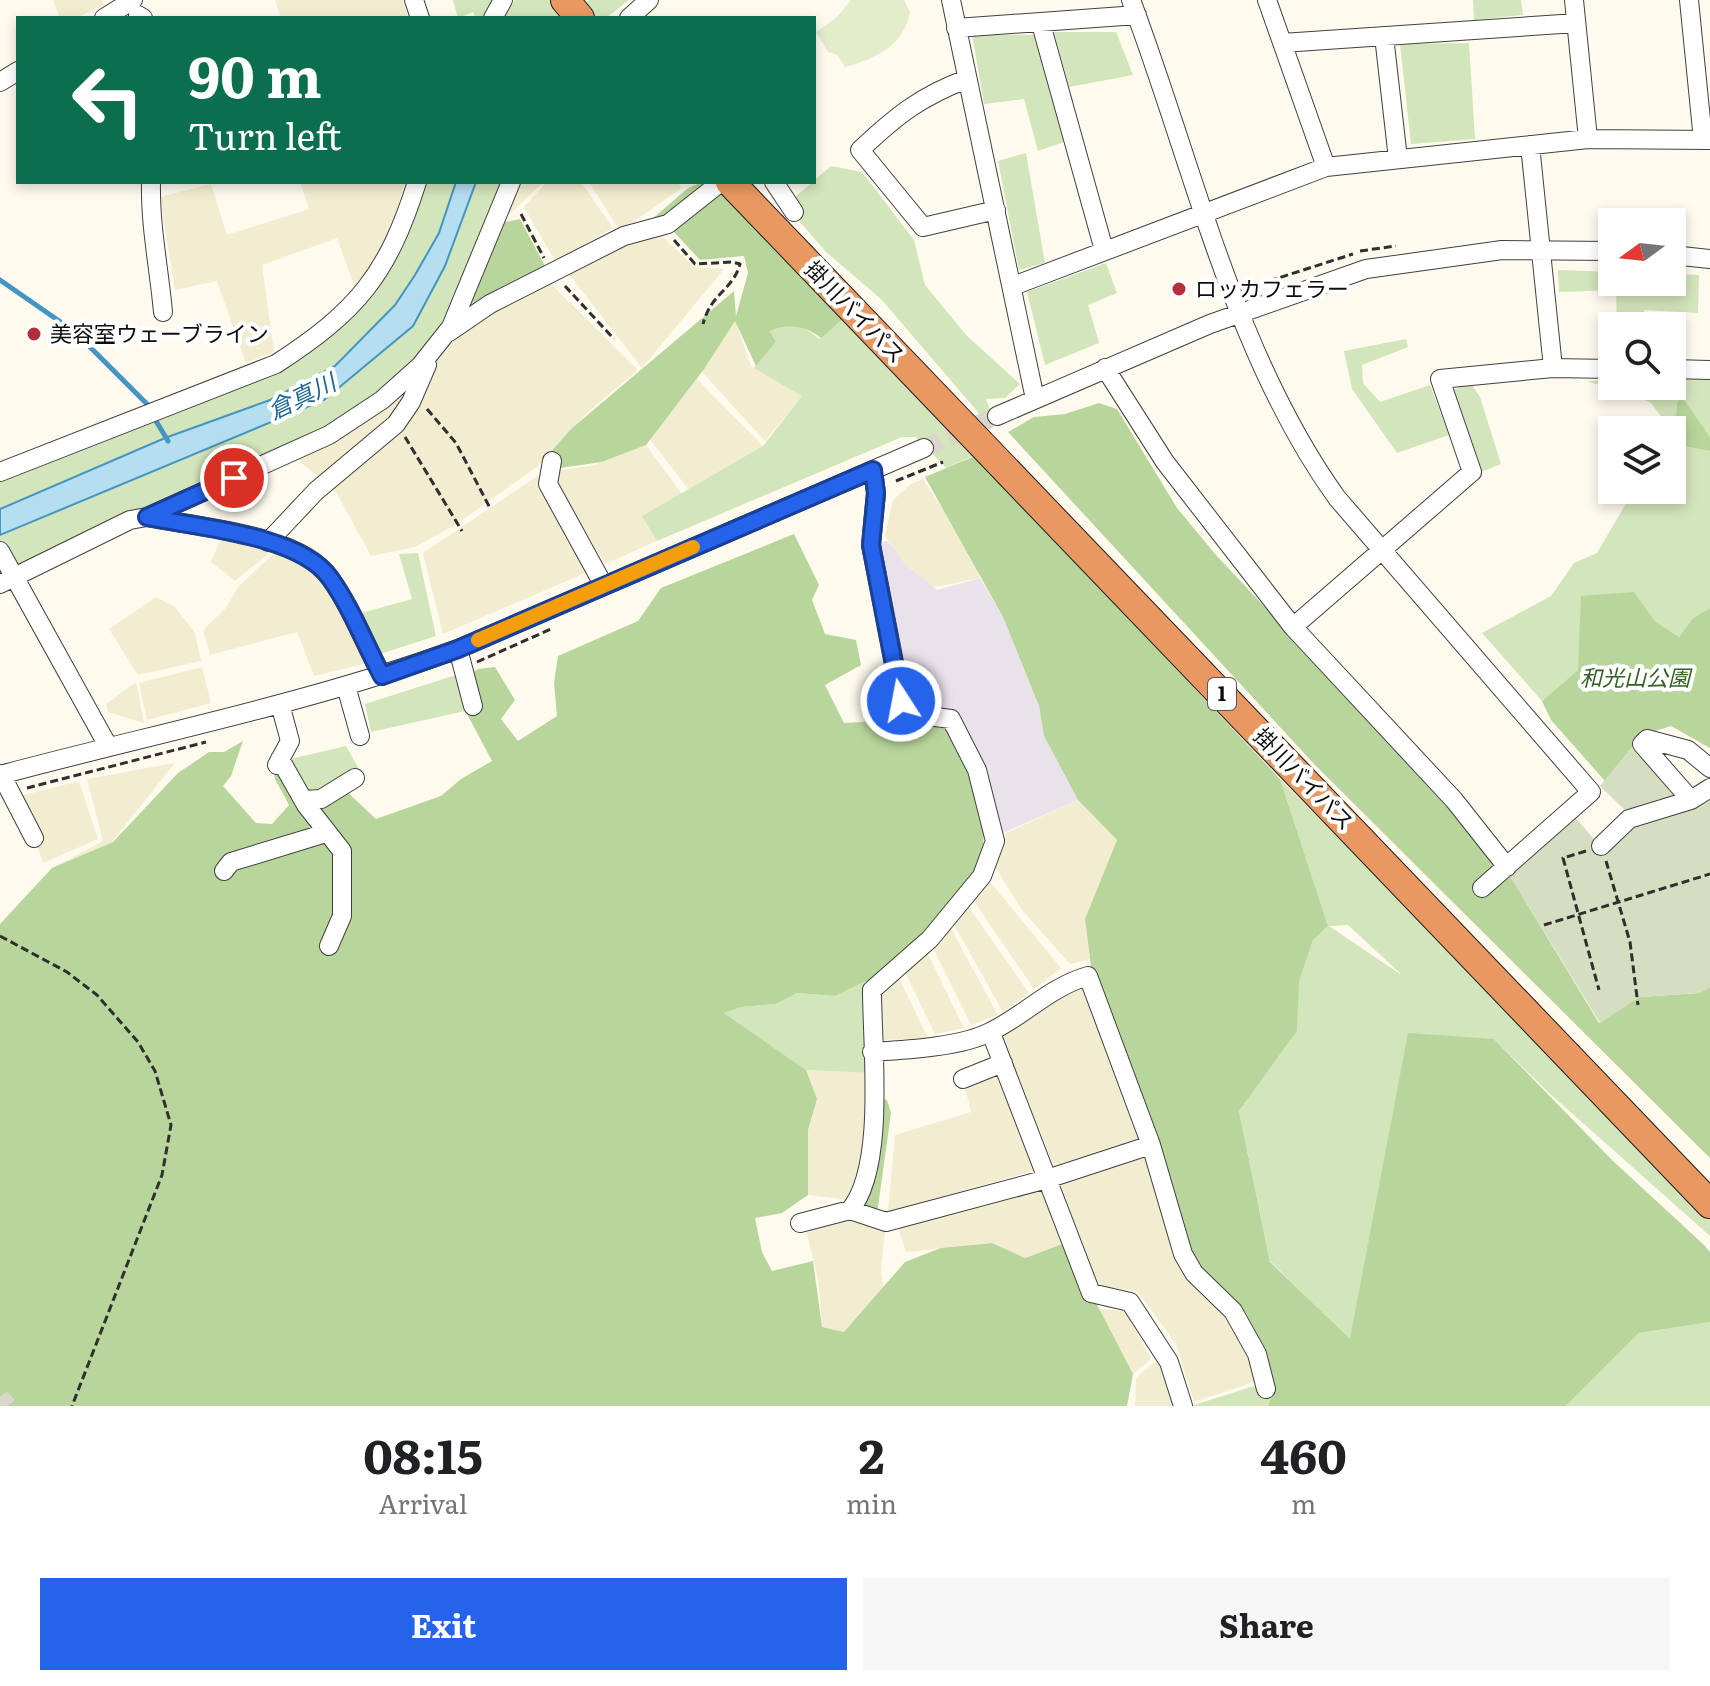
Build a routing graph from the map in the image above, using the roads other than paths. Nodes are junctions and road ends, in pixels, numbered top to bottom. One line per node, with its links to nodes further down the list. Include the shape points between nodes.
1 (565, 0): 10 (highway)
2 (649, 0): 11 (street)
3 (951, 0): 15 (street)
4 (1267, 0): 17 (street)
5 (1574, 0): 12 (street)
6 (1689, 0): 14 (street)
7 (1134, 7): 13 (street); 31 (street)
8 (109, 10): 9 (street)
9 (138, 10)
10 (578, 16)
11 (631, 16)
12 (1576, 23): 16 (street); 19 (street)
13 (1041, 24): 15 (street); 33 (street)
14 (1700, 24): 20 (street)
15 (956, 28): 18 (street)
16 (1384, 36): 17 (street); 22 (street)
17 (1282, 43): 23 (street)
18 (967, 79): 30 (street); 30 (street, via 918,100 860,150 923,227)
19 (1588, 139): 20 (street); 21 (street)
20 (1706, 140)
21 (1530, 145): 22 (street); 34 (street)
22 (1398, 159): 23 (street)
23 (1326, 167): 31 (street)
24 (151, 184): 39 (street, via 150,223)
25 (416, 184): 52 (street, via 400,238 378,272 345,314 306,345 276,364)
26 (510, 184): 41 (street, via 457,314)
27 (727, 184): 41 (street, via 668,224 624,236 490,304)
28 (729, 184): 85 (highway, 掛川バイパス / 1)
29 (775, 184): 32 (street)
30 (996, 210): 38 (street)
31 (1204, 211): 33 (street); 40 (street)
32 (794, 212)
33 (1104, 250): 38 (street)
34 (1540, 250): 35 (street); 40 (street, via 1502,250 1366,269); 43 (street)
35 (1598, 251)
36 (1686, 256): 37 (street)
37 (1710, 259)
38 (1013, 286): 47 (street)
39 (163, 312)
40 (1242, 314): 42 (street); 55 (street, via 1303,450 1337,498)
41 (439, 343): 53 (street, via 382,400 329,435); 54 (street, via 396,424 316,491)
42 (1105, 368): 47 (street); 58 (street, via 1165,462)
43 (1553, 368): 44 (street); 55 (street, via 1440,379 1472,472)
44 (1598, 369)
45 (1686, 369): 46 (street)
46 (1710, 370)
47 (1035, 399): 48 (street)
48 (997, 416)
49 (924, 448): 51 (street)
50 (552, 461): 57 (street, via 548,484)
51 (873, 470): 57 (street); 80 (street, via 871,545 904,713 951,719 977,770 995,841 982,876 930,939 872,990)
52 (0, 472)
53 (147, 517): 54 (street); 56 (street)
54 (268, 542): 60 (street, via 313,560 330,577)
55 (1383, 548): 58 (street); 75 (street, via 1591,792)
56 (5, 570): 65 (street)
57 (604, 586): 59 (street)
58 (1293, 627): 75 (street, via 1454,800)
59 (458, 649): 60 (street); 63 (street)
60 (382, 676): 61 (street)
61 (346, 686): 62 (street); 64 (street)
62 (280, 704): 65 (street); 70 (street, via 290,741 279,762)
63 (473, 706)
64 (360, 736)
65 (108, 746): 67 (street)
66 (1710, 768): 71 (street, via 1688,750 1647,739 1642,744)
67 (0, 775): 73 (street)
68 (355, 778): 70 (street, via 321,799)
69 (1710, 788): 71 (street)
70 (304, 800): 72 (street)
71 (1691, 800): 74 (street, via 1629,819)
72 (326, 833): 76 (street, via 231,862); 78 (street, via 342,851 342,916)
73 (34, 838)
74 (1601, 846)
75 (1507, 867): 77 (street)
76 (224, 871)
77 (1482, 888)
78 (329, 946)
79 (991, 1033): 80 (street, via 915,1050); 81 (street); 83 (street, via 1061,984 1088,976)
80 (872, 1052): 86 (street, via 872,1155 863,1195)
81 (1003, 1063): 82 (street); 84 (street)
82 (963, 1079)
83 (1151, 1145): 84 (street); 88 (street, via 1183,1254 1194,1273 1233,1311 1257,1354)
84 (1047, 1179): 86 (street, via 886,1222); 89 (street, via 1091,1293 1130,1302 1169,1362)
85 (1710, 1204)
86 (850, 1210): 87 (street)
87 (800, 1223)
88 (1266, 1389)
89 (1183, 1406)

